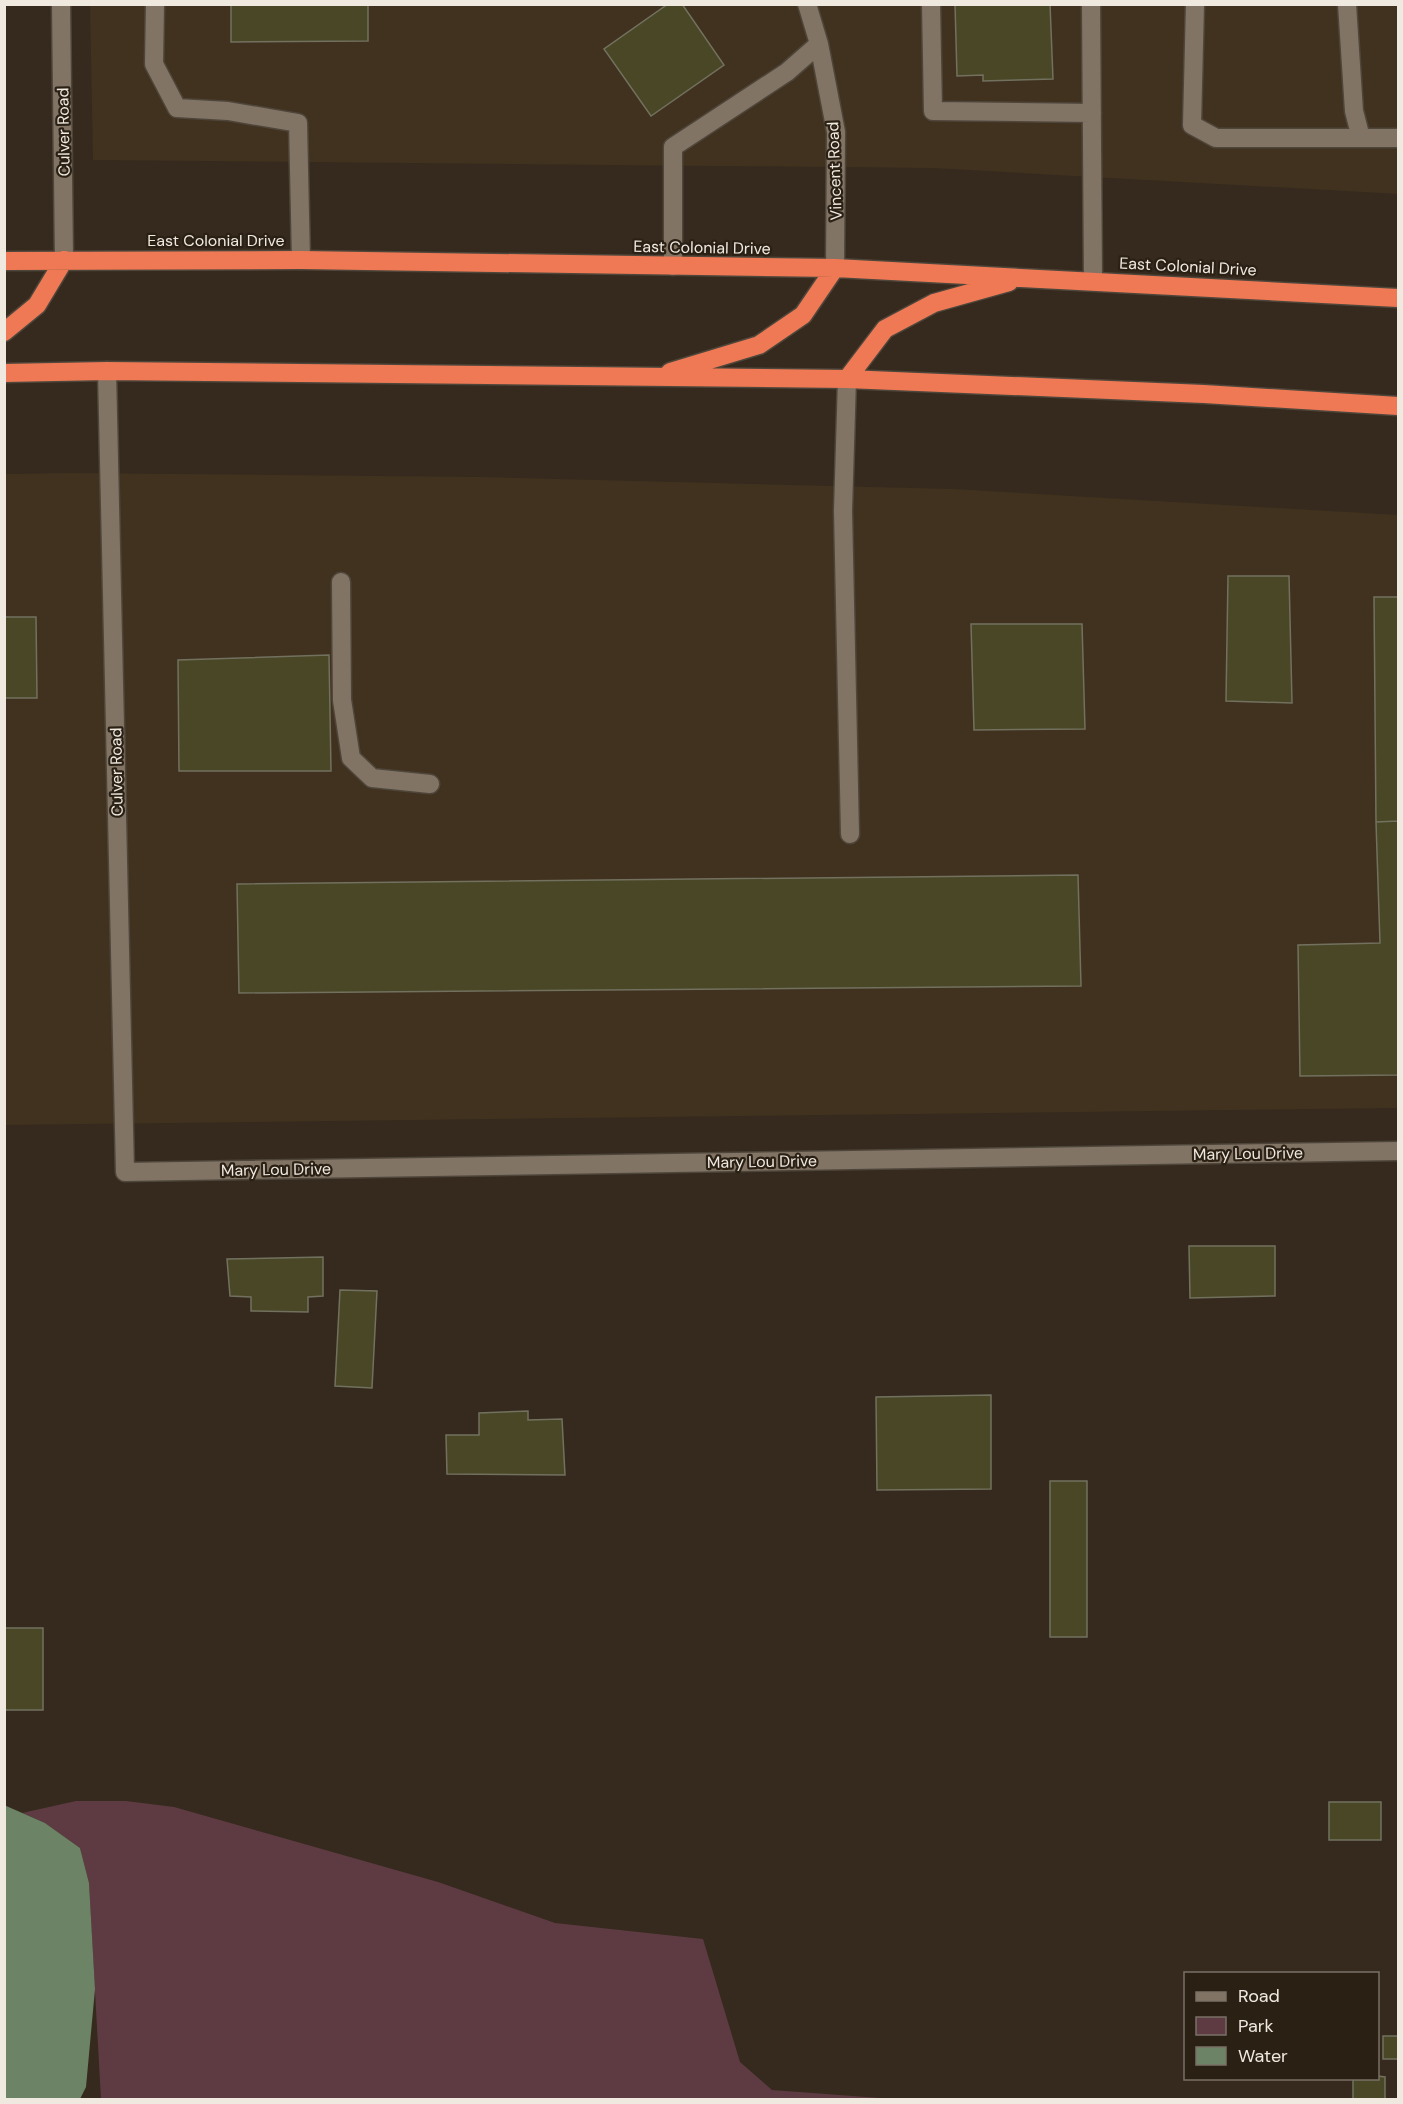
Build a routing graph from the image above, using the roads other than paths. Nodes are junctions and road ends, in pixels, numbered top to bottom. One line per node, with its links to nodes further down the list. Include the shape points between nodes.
1 (61, 4): 12 (street, Culver Road)
2 (155, 4): 13 (street, via 154,64 177,108 228,111 298,123)
3 (807, 4): 8 (street, Vincent Road)
4 (931, 4): 9 (street, via 933,111)
5 (1091, 4): 9 (street)
6 (1195, 4): 10 (street, via 1192,125 1216,138)
7 (1347, 4): 10 (street, via 1354,111)
8 (819, 44): 15 (street, via 788,72 673,147); 16 (street, Vincent Road, via 836,132)
9 (1092, 113): 18 (street)
10 (1361, 138): 11 (street)
11 (1398, 138)
12 (64, 260): 13 (highway, East Colonial Drive); 14 (highway, East Colonial Drive); 20 (highway, via 37,305)
13 (301, 260): 15 (highway, East Colonial Drive)
14 (4, 261)
15 (673, 266): 16 (highway, East Colonial Drive)
16 (836, 268): 17 (highway, East Colonial Drive); 23 (highway, via 803,315 759,345)
17 (1022, 278): 18 (highway, East Colonial Drive); 24 (highway, via 934,303 885,329)
18 (1093, 281): 19 (highway, East Colonial Drive)
19 (1398, 298)
20 (4, 332)
21 (107, 371): 22 (highway); 23 (highway); 30 (street, Culver Road)
22 (4, 373)
23 (654, 377): 24 (highway)
24 (847, 379): 25 (highway); 28 (street, via 843,511)
25 (1398, 406)
26 (341, 582): 27 (street, via 342,700 351,758 372,778)
27 (430, 784)
28 (850, 834)
29 (1398, 1151): 30 (street, Mary Lou Drive)
30 (125, 1172)

